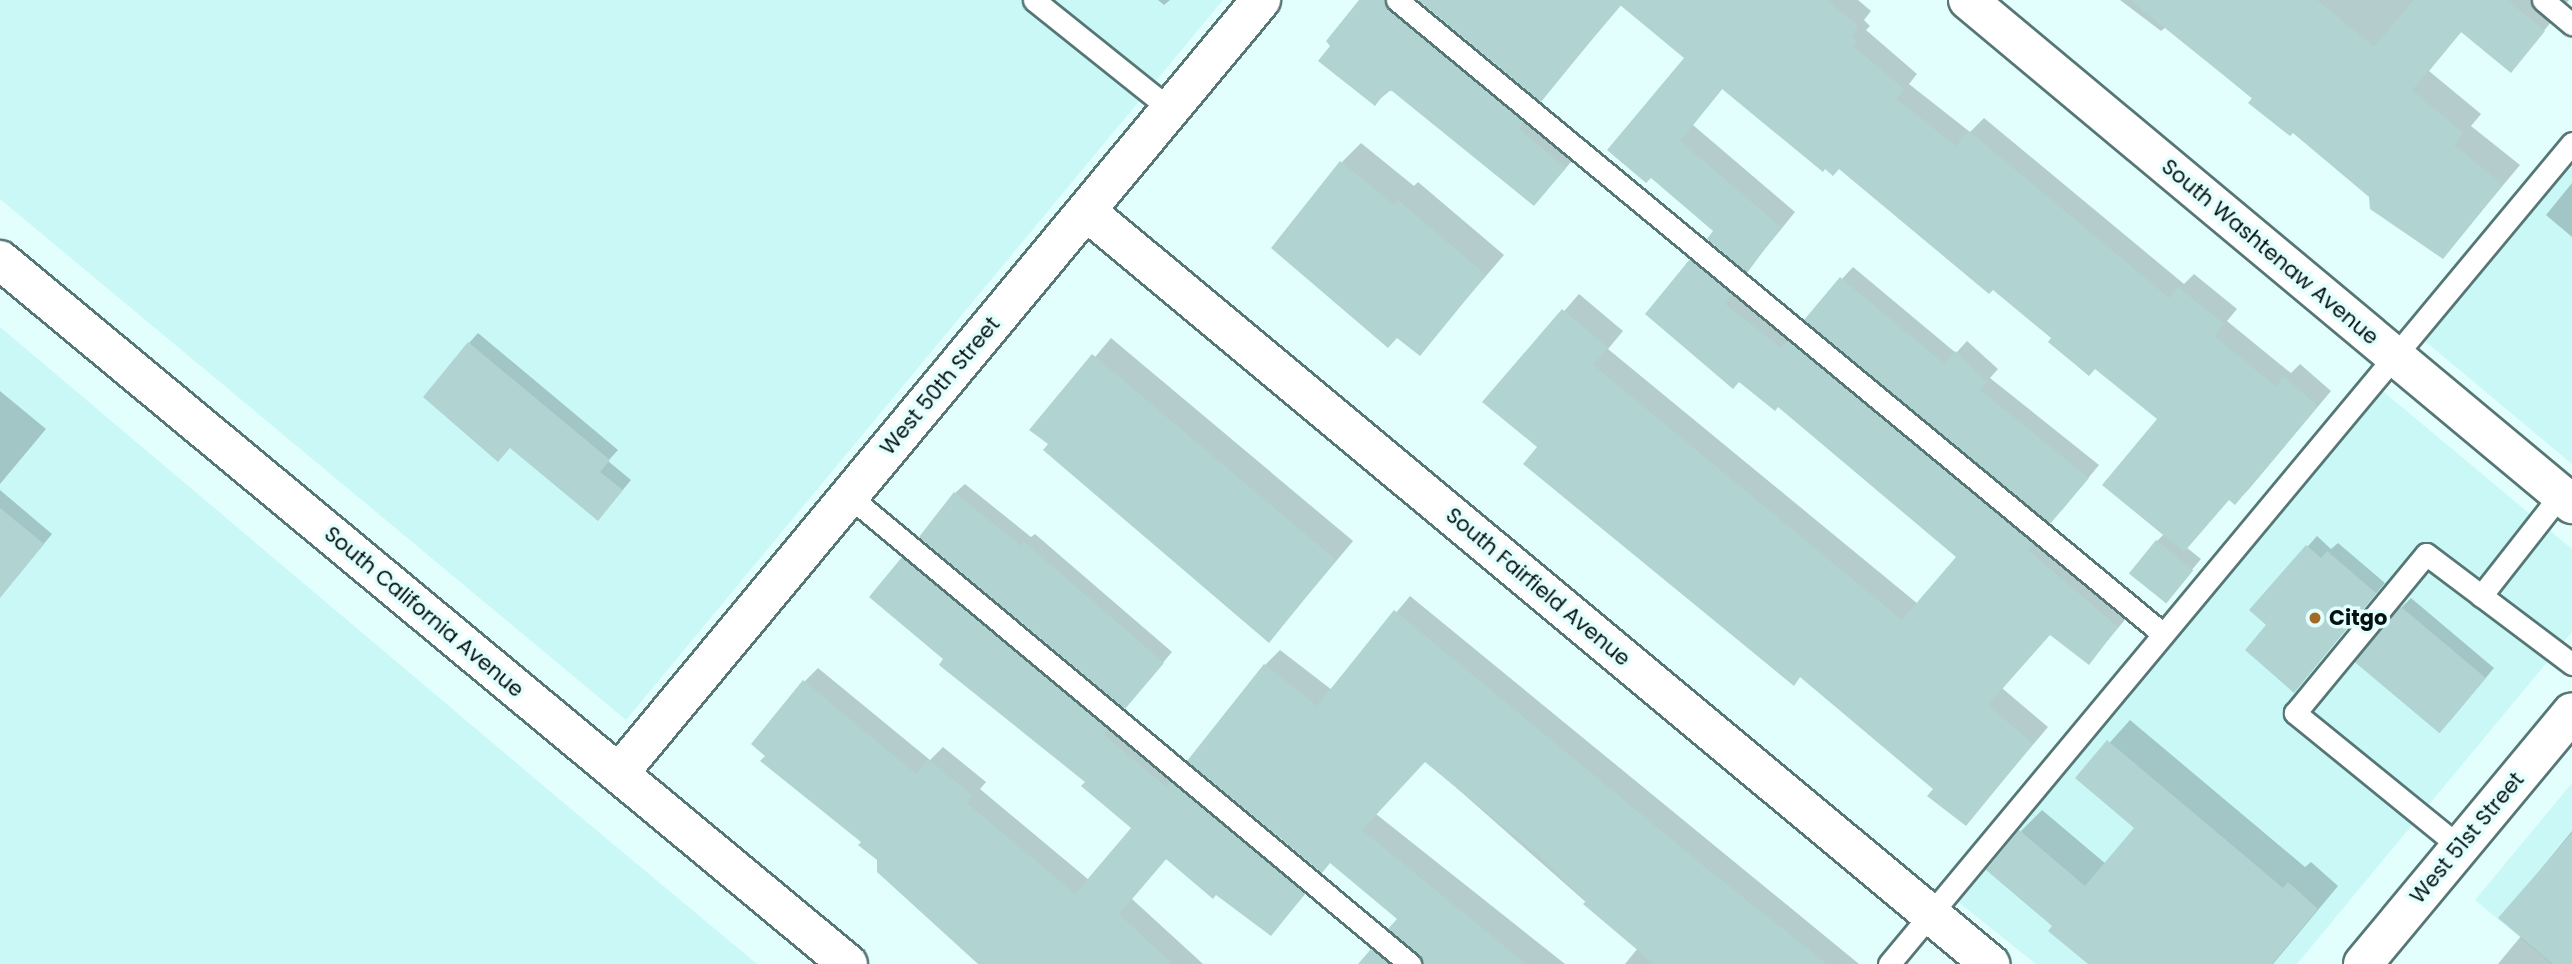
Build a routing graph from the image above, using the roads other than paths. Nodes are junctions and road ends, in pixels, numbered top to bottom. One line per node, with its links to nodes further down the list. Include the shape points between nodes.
1 (1034, 0): 7 (lane)
2 (1261, 0): 7 (street, West 50th Street)
3 (1397, 0): 15 (lane)
4 (1968, 0): 11 (street, South Washtenaw Avenue)
5 (2543, 0): 6 (lane)
6 (2572, 24)
7 (1170, 109): 9 (street, West 50th Street)
8 (2572, 143): 11 (lane)
9 (1086, 211): 12 (street, West 50th Street); 20 (street, South Fairfield Avenue)
10 (0, 260): 18 (street, South California Avenue)
11 (2395, 356): 13 (street, South Washtenaw Avenue); 15 (lane)
12 (849, 495): 18 (street, West 50th Street); 22 (lane)
13 (2566, 499): 14 (lane)
14 (2481, 596): 16 (lane); 19 (lane, via 2426,554 2295,713)
15 (2163, 634): 20 (lane)
16 (2572, 664)
17 (2572, 712): 19 (street, West 51st Street)
18 (619, 773): 21 (street, South California Avenue)
19 (2460, 847): 25 (street, West 51st Street)
20 (1930, 914): 23 (lane); 24 (street, South Fairfield Avenue)
21 (848, 964)
22 (1410, 964)
23 (1889, 964)
24 (1990, 964)
25 (2363, 964)

